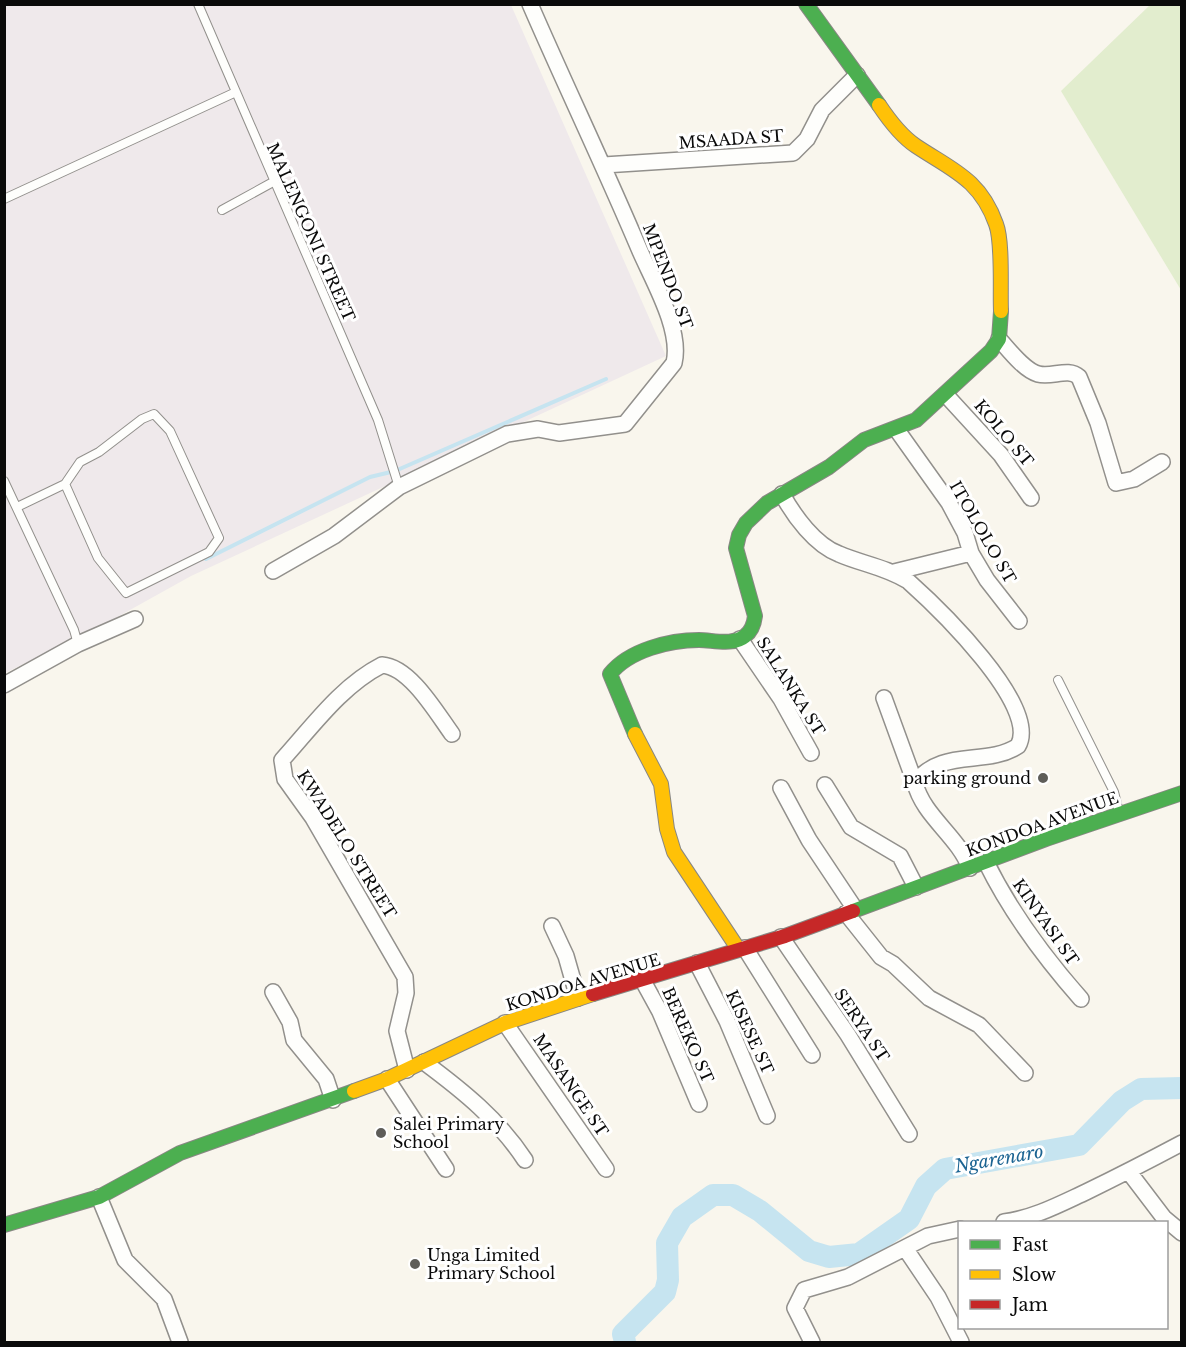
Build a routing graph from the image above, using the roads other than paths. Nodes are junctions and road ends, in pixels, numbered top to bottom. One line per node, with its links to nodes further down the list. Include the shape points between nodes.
1 (198, 4): 5 (lane, MALENGONI STREET)
2 (530, 4): 6 (street, MPENDO ST)
3 (806, 4): 4 (street)
4 (857, 75): 6 (street, MSAADA ST, via 822,110 807,139 793,153); 10 (street, via 899,132 914,145 953,165 974,185 995,217)
5 (236, 92): 7 (lane, MALENGONI STREET); 8 (lane)
6 (604, 165): 16 (street, MPENDO ST, via 671,326 674,363 625,424 559,433 538,429 507,434)
7 (273, 182): 9 (lane); 16 (lane, MALENGONI STREET, via 378,420)
8 (4, 199)
9 (222, 210)
10 (999, 339): 11 (street, via 996,347); 13 (street, via 1035,374 1070,373 1079,377 1116,483 1134,479)
11 (946, 395): 12 (street); 18 (street, KOLO ST, via 1001,455)
12 (897, 430): 17 (street, via 868,438); 20 (street, ITOLOLO ST, via 949,503)
13 (1162, 462)
14 (4, 481): 19 (lane)
15 (65, 484): 15 (lane, via 80,462 154,414 170,431 219,538 209,552 126,592 98,558); 19 (lane)
16 (399, 487): 21 (street, MPENDO ST, via 334,536)
17 (782, 494): 22 (street, via 798,518 829,550); 25 (street, via 752,518 738,536 737,560 757,620)
18 (1031, 498)
19 (17, 507): 26 (lane)
20 (971, 553): 22 (street); 24 (street, ITOLOLO ST)
21 (273, 571)
22 (894, 572): 32 (street, via 923,595 984,660 1011,700 1021,729 1020,742 1014,749 939,763)
23 (135, 619): 26 (street)
24 (1019, 621)
25 (740, 639): 31 (street, SALANKA ST, via 781,699); 43 (street, via 696,640 657,648 628,659 610,674 623,710 661,784 674,852)
26 (78, 644): 28 (street)
27 (1058, 681): 36 (lane, via 1114,792)
28 (4, 685)
29 (884, 698): 32 (street)
30 (452, 734): 52 (street, KWADELO STREET, via 418,688 398,669 382,665 337,699 282,760 285,779 313,818 405,977 406,993 397,1031)
31 (811, 753)
32 (915, 783): 38 (street, via 922,801 964,852)
33 (825, 785): 39 (street, via 851,827 900,856)
34 (781, 788): 40 (street)
35 (1182, 793): 36 (street, KONDOA AVENUE)
36 (1120, 814): 37 (street, KONDOA AVENUE)
37 (986, 862): 38 (street, KONDOA AVENUE); 48 (street, KINYASI ST, via 1035,944)
38 (970, 868): 39 (street, KONDOA AVENUE)
39 (916, 886): 40 (street, KONDOA AVENUE)
40 (850, 911): 42 (street, KONDOA AVENUE); 53 (street, via 881,957 929,998 979,1025)
41 (552, 926): 47 (street)
42 (781, 937): 43 (street, KONDOA AVENUE); 58 (street, SERYA ST)
43 (742, 949): 44 (street, KONDOA AVENUE); 50 (street)
44 (697, 963): 45 (street, KONDOA AVENUE); 57 (street, KISESE ST, via 746,1062)
45 (643, 981): 47 (street, KONDOA AVENUE); 56 (street, BEREKO ST)
46 (273, 992): 55 (street, via 290,1022 294,1040 326,1080)
47 (578, 998): 49 (street, KONDOA AVENUE)
48 (1082, 999)
49 (505, 1023): 51 (street, KONDOA AVENUE); 62 (street, MASANGE ST)
50 (812, 1055)
51 (424, 1062): 52 (street, KONDOA AVENUE); 60 (street, via 494,1120)
52 (408, 1070): 54 (street, KONDOA AVENUE)
53 (1025, 1073)
54 (387, 1079): 55 (street, KONDOA AVENUE); 61 (street)
55 (333, 1100): 64 (street, KONDOA AVENUE, via 180,1153)
56 (699, 1104)
57 (767, 1116)
58 (909, 1134)
59 (1182, 1143): 63 (street)
60 (525, 1160)
61 (446, 1169)
62 (606, 1169)
63 (1129, 1172): 65 (street, via 1043,1212); 66 (street)
64 (99, 1197): 68 (street, KONDOA AVENUE); 72 (street, via 125,1260 164,1299)
65 (1008, 1221)
66 (1168, 1221)
67 (1168, 1221): 70 (street)
68 (4, 1225)
69 (958, 1229): 71 (street, via 928,1236)
70 (1182, 1233)
71 (905, 1248): 73 (street, via 848,1277 804,1290 795,1308); 74 (street, via 938,1297)
72 (180, 1342)
73 (812, 1342)
74 (961, 1342)

